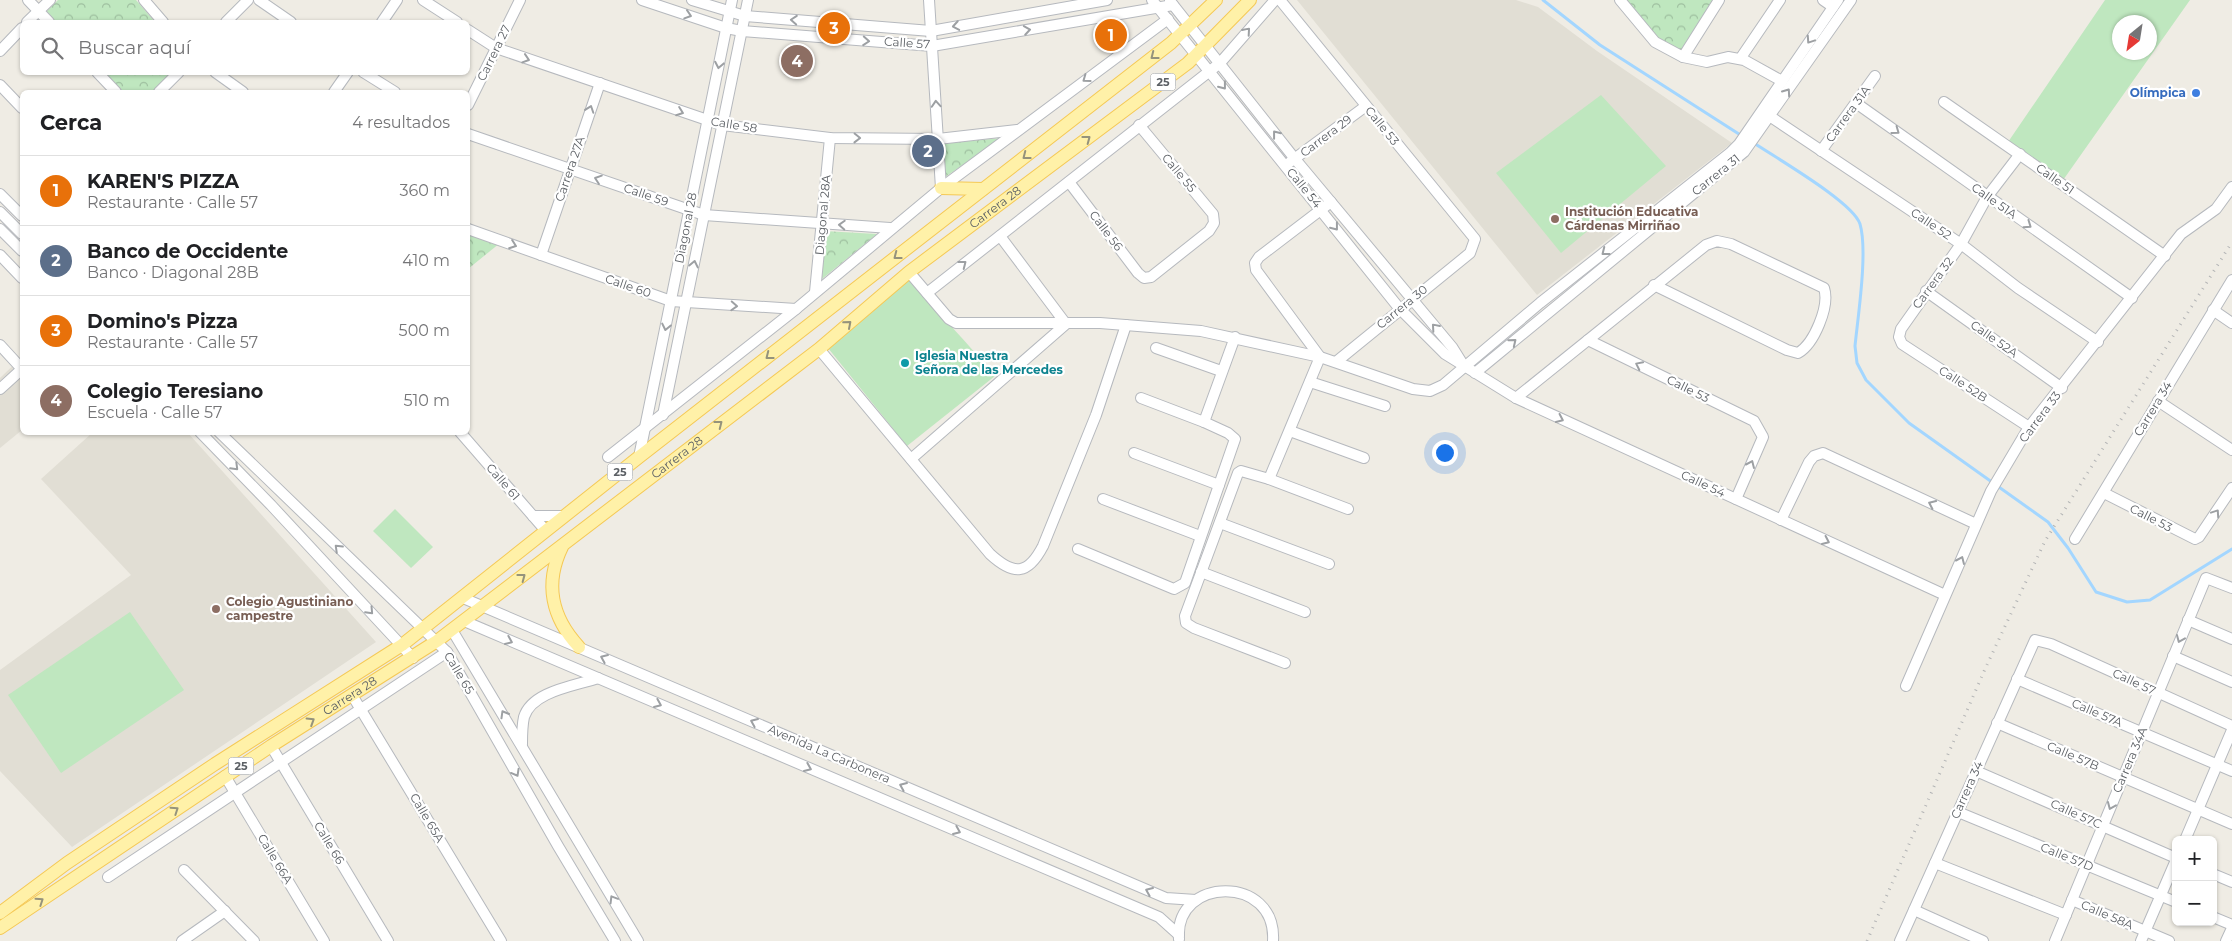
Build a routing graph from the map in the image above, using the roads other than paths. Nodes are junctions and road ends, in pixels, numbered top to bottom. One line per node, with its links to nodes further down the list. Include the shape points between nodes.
1 (28, 0): 27 (street)
2 (50, 0): 27 (street)
3 (144, 0): 33 (street)
4 (248, 0): 34 (street)
5 (259, 0): 35 (street)
6 (397, 0): 36 (street)
7 (423, 0): 37 (street)
8 (520, 0): 45 (street, Carrera 27)
9 (642, 0): 38 (street, Calle 57, one-way to 38)
10 (692, 0): 28 (street, Calle 57)
11 (732, 0): 28 (street, Diagonal 28)
12 (748, 0): 29 (street, Diagonal 28)
13 (929, 0): 43 (street)
14 (1107, 0): 43 (street, Calle 57, one-way to 43)
15 (1216, 0): 40 (main road, Carrera 28 / 25)
16 (1250, 0): 46 (main road, Carrera 28 / 25)
17 (1275, 0): 50 (street, Carrera 28, one-way to 17)
18 (1280, 0): 70 (street, Calle 53)
19 (1719, 0): 48 (street)
20 (1780, 0): 49 (street)
21 (1823, 0): 26 (street)
22 (1851, 0): 71 (street, Carrera 31, one-way to 22)
23 (1623, 1): 48 (street, via 1655,42)
24 (1171, 2): 25 (street, Calle 57); 40 (street, Calle 54)
25 (1156, 4): 30 (street, Calle 54); 44 (street, Calle 57, one-way to 25)
26 (1835, 4): 58 (street, Carrera 31, one-way to 58)
27 (38, 12): 31 (street); 32 (street)
28 (730, 13): 29 (street, Calle 57); 38 (street, Diagonal 28)
29 (745, 16): 42 (street, Diagonal 28); 43 (street, Calle 57, one-way to 29)
30 (1168, 19): 40 (street, Calle 54); 75 (street, one-way to 75)
31 (29, 20)
32 (47, 20)
33 (162, 20)
34 (228, 20)
35 (288, 20)
36 (383, 20)
37 (454, 20)
38 (726, 28): 42 (street, Calle 57); 72 (street, Diagonal 28, one-way to 72)
39 (20, 30): 47 (street)
40 (1185, 30): 46 (street, Calle 54); 87 (main road, Carrera 28 / 25, one-way to 87)
41 (470, 31): 45 (street, Calle 58)
42 (742, 31): 44 (street, Calle 57, one-way to 44); 73 (street, Diagonal 28)
43 (931, 31): 44 (street)
44 (932, 46): 78 (street, one-way to 44)
45 (496, 48): 59 (street, Calle 58, one-way to 59); 66 (street, Carrera 27)
46 (1202, 50): 50 (street, Calle 54); 51 (street, Calle 54); 109 (main road, Carrera 28 / 25, one-way to 46)
47 (0, 51)
48 (1683, 57): 49 (street, via 1708,62 1728,57)
49 (1740, 59): 58 (street)
50 (1220, 63): 51 (street, Carrera 28); 82 (street, Calle 54, one-way to 50)
51 (1210, 70): 74 (street, Carrera 28); 83 (street, Calle 54, one-way to 83)
52 (100, 75): 61 (street)
53 (176, 75): 62 (street)
54 (219, 75): 63 (street)
55 (346, 75): 64 (street)
56 (368, 75): 65 (street)
57 (1875, 76): 68 (street, Carrera 31A)
58 (1782, 81): 71 (street, Carrera 31)
59 (600, 83): 72 (street, Calle 58, one-way to 72); 84 (street, Carrera 27A, one-way to 59)
60 (0, 86): 69 (street)
61 (114, 90)
62 (161, 90)
63 (240, 90)
64 (335, 90)
65 (392, 90)
66 (470, 101)
67 (1944, 102): 81 (street, Calle 51)
68 (1856, 103): 80 (street, Carrera 31A); 90 (street, Calle 51A, one-way to 90)
69 (20, 106)
70 (1366, 106): 82 (street, Carrera 29); 105 (street, Calle 53, via 1475,239)
71 (1766, 113): 79 (street, Carrera 31); 80 (street, Calle 52)
72 (707, 122): 73 (street, Calle 58); 92 (street, Diagonal 28)
73 (722, 125): 77 (street, Calle 58); 96 (street, Diagonal 28)
74 (1139, 125): 85 (street, Carrera 28); 111 (street, Calle 55, via 1213,214 1214,223 1210,231 1151,277)
75 (1018, 130): 78 (street, Calle 58); 86 (street)
76 (470, 135): 84 (street, Calle 59)
77 (830, 138): 78 (street, Calle 58, one-way to 78); 97 (street, Diagonal 28A)
78 (938, 139): 86 (street)
79 (1743, 146): 136 (street, Carrera 31, one-way to 136); 140 (street, Carrera 31, one-way to 79)
80 (1821, 152): 103 (street, Calle 52)
81 (2020, 154): 90 (street, Carrera 32); 108 (street, Calle 51)
82 (1295, 159): 83 (street, Carrera 29); 91 (street, Calle 54)
83 (1286, 166): 93 (street, Calle 54)
84 (570, 169): 92 (street, Calle 59, one-way to 84); 107 (street, Carrera 27A)
85 (1069, 182): 102 (street, Carrera 28); 111 (street, Calle 56)
86 (941, 188): 87 (main road); 98 (street)
87 (983, 189): 159 (main road, Carrera 28 / 25, one-way to 159)
88 (2230, 193): 108 (street, Carrera 33, via 2216,209 2181,234)
89 (0, 194): 95 (street)
90 (1987, 196): 103 (street, Carrera 32); 117 (street, Calle 51A, one-way to 117)
91 (1330, 202): 93 (street); 118 (street, Calle 54)
92 (689, 209): 96 (street, Calle 59); 119 (street, Diagonal 28)
93 (1321, 209): 121 (street, Calle 54, one-way to 121); 134 (street, via 1255,263 1256,270)
94 (0, 212): 101 (street)
95 (20, 214)
96 (704, 215): 97 (street, Calle 59); 120 (street, Diagonal 28, one-way to 96)
97 (822, 224): 98 (street, Calle 59, one-way to 97); 115 (street, Diagonal 28A)
98 (890, 228): 115 (street)
99 (0, 229): 104 (street)
100 (470, 230): 107 (street, Calle 60, one-way to 107)
101 (20, 232)
102 (1000, 236): 116 (street, Carrera 28, one-way to 102); 125 (street)
103 (1961, 244): 114 (street, Carrera 32); 130 (street, Calle 52, via 2018,288)
104 (20, 249)
105 (1470, 253): 118 (street, Carrera 30)
106 (0, 255): 110 (street)
107 (540, 255): 119 (street, Calle 60)
108 (2165, 256): 117 (street, Carrera 33)
109 (909, 272): 116 (street); 133 (main road, Carrera 28 / 25, one-way to 109)
110 (20, 276)
111 (1144, 278)
112 (2232, 280): 123 (street, Carrera 34)
113 (1654, 285): 113 (street, via 1798,353 1806,349 1826,307 1824,288 1717,240); 129 (street)
114 (1926, 291): 128 (street, Carrera 32, via 1901,329); 142 (street, Calle 52A)
115 (815, 292): 122 (street)
116 (927, 293): 125 (street, via 956,323)
117 (2132, 298): 130 (street, Carrera 33)
118 (1411, 300): 121 (street, Carrera 30); 136 (street, Calle 54, one-way to 118, via 1452,347)
119 (671, 301): 120 (street, Calle 60); 151 (street, Diagonal 28, one-way to 151)
120 (686, 304): 122 (street, Calle 60, one-way to 122); 148 (street, Diagonal 28)
121 (1399, 308): 135 (street, Carrera 30); 136 (street, Calle 54, via 1445,354)
122 (796, 309): 148 (street)
123 (2213, 310): 124 (street); 146 (street, Carrera 34)
124 (2232, 323)
125 (1066, 324): 126 (street); 160 (street)
126 (1126, 325): 127 (street, via 1201,330); 160 (street, via 1096,415 1043,546 1028,568 1014,570 1000,564)
127 (1235, 337): 134 (street); 139 (street)
128 (1899, 338): 150 (street, Calle 52B, via 1902,344)
129 (1588, 340): 145 (street); 167 (street, Calle 53, one-way to 129, via 1763,437 1754,422)
130 (2098, 342): 142 (street, Carrera 33)
131 (0, 345): 137 (street)
132 (1156, 348): 139 (street)
133 (819, 349): 160 (street); 177 (main road, Carrera 28 / 25, one-way to 133)
134 (1320, 357): 135 (street); 141 (street)
135 (1336, 362): 136 (street, Carrera 31, via 1413,389 1430,391 1443,385)
136 (1464, 366): 140 (street, Calle 54)
137 (20, 367)
138 (20, 371): 143 (street)
139 (1221, 371): 149 (street)
140 (1475, 373): 145 (street, Calle 54)
141 (1310, 382): 147 (street); 152 (street)
142 (2062, 388): 150 (street, Carrera 33)
143 (0, 389)
144 (1141, 398): 149 (street)
145 (1516, 398): 167 (street, Calle 54, one-way to 167)
146 (2158, 401): 156 (street); 165 (street, Carrera 34)
147 (1385, 406)
148 (663, 415): 151 (street)
149 (1204, 422): 163 (street, via 1235,439)
150 (2029, 427): 173 (street, Carrera 33, via 1991,491)
151 (645, 430): 158 (street); 159 (street, Diagonal 28)
152 (1290, 431): 161 (street); 162 (street)
153 (203, 435): 193 (street, one-way to 193)
154 (222, 435): 188 (street, Calle 65, one-way to 154)
155 (463, 435): 169 (street, Calle 61)
156 (2232, 450)
157 (1134, 453): 163 (street)
158 (608, 457)
159 (639, 457): 170 (main road, Carrera 28 / 25)
160 (911, 458)
161 (1364, 458)
162 (1270, 479): 168 (street); 172 (street, via 1249,472 1238,473)
163 (1219, 485): 175 (street)
164 (2232, 488): 165 (street, Calle 53, one-way to 164, via 2193,539 2199,537)
165 (2104, 494): 176 (street, Carrera 34)
166 (1103, 499): 175 (street)
167 (1736, 499): 171 (street, Calle 54)
168 (1348, 509)
169 (533, 516): 170 (street); 174 (street, Calle 61)
170 (564, 516): 174 (main road, Carrera 28 / 25)
171 (1782, 520): 173 (street, one-way to 171, via 1823,453 1809,462); 182 (street, Calle 54, one-way to 182)
172 (1220, 523): 179 (street); 180 (street)
173 (1976, 524): 182 (street, Carrera 33, one-way to 173)
174 (546, 531): 183 (main road, Carrera 28 / 25)
175 (1200, 536): 178 (street, via 1185,583 1174,589)
176 (2075, 539)
177 (562, 547): 184 (main road, Carrera 28 / 25, one-way to 177); 194 (main road, via 554,570 552,594 561,623)
178 (1078, 549)
179 (1329, 564)
180 (1201, 572): 185 (street); 198 (street, via 1184,616 1186,624)
181 (2232, 588): 186 (street, Carrera 34A, via 2206,578)
182 (1945, 595): 202 (street, Carrera 33)
183 (463, 598): 184 (street, Avenida La Carbonera); 188 (main road, Carrera 28 / 25)
184 (482, 606): 187 (main road, Carrera 28 / 25); 194 (street, Avenida La Carbonera)
185 (1305, 612)
186 (2188, 620): 190 (street); 196 (street, Carrera 34A, one-way to 196)
187 (464, 621): 189 (main road, Carrera 28 / 25); 199 (street, Avenida La Carbonera, one-way to 199)
188 (423, 629): 192 (street, Calle 65); 193 (main road, Carrera 28 / 25)
189 (452, 630): 192 (main road, Carrera 28 / 25); 210 (street, Calle 65, one-way to 189)
190 (2232, 639)
191 (2034, 640): 200 (street, Carrera 34); 203 (street, Calle 57, via 2051,644)
192 (437, 642): 195 (street, Calle 65); 197 (main road, Carrera 28 / 25)
193 (402, 645): 197 (street); 238 (main road, Carrera 28 / 25, via 215,764 67,863)
194 (579, 648): 233 (street, Avenida La Carbonera, one-way to 194, via 1166,898)
195 (447, 652): 205 (street); 252 (street, Calle 65, one-way to 252)
196 (2173, 656): 201 (street); 203 (street, Carrera 34A)
197 (413, 658): 204 (main road, Carrera 28 / 25)
198 (1285, 663)
199 (598, 678): 210 (street, via 548,694 530,706 523,726); 244 (street, Avenida La Carbonera, one-way to 244, via 1159,917)
200 (2017, 679): 206 (street, Carrera 34); 209 (street, Calle 57A)
201 (2232, 682)
202 (1906, 686)
203 (2158, 693): 207 (street, Calle 57); 209 (street, Carrera 34A)
204 (352, 695): 205 (street, Calle 65A); 211 (main road, Carrera 28 / 25, one-way to 204)
205 (360, 708): 212 (street); 251 (street, Calle 65A)
206 (1997, 723): 215 (street, Carrera 34); 217 (street, Calle 57B)
207 (2232, 726)
208 (2232, 730): 213 (street)
209 (2142, 732): 213 (street, Calle 57A); 217 (street, Carrera 34A)
210 (522, 745): 253 (street, Calle 65, one-way to 210)
211 (271, 746): 212 (street, Calle 66); 216 (main road, Carrera 28 / 25)
212 (281, 762): 218 (street); 250 (street, Calle 66)
213 (2217, 764): 214 (street, Calle 57A); 219 (street)
214 (2232, 770)
215 (1976, 771): 220 (street, Carrera 34); 222 (street, Calle 57C)
216 (225, 776): 218 (street, Calle 66A); 242 (main road, Carrera 28 / 25, one-way to 216)
217 (2123, 777): 219 (street, Calle 57B); 222 (street, Carrera 34A, one-way to 222)
218 (235, 792): 230 (street); 249 (street, Calle 66A)
219 (2198, 809): 221 (street, Calle 57B); 223 (street)
220 (1958, 812): 225 (street, Carrera 34); 226 (street, Calle 57D)
221 (2232, 824)
222 (2103, 826): 224 (street, Calle 57C); 226 (street, Carrera 34A)
223 (2187, 836)
224 (2172, 857)
225 (1935, 863): 236 (street, Carrera 34); 239 (street)
226 (2086, 865): 232 (street, Calle 57D); 234 (street, Carrera 34A)
227 (2172, 868): 232 (street)
228 (184, 870): 237 (street)
229 (2217, 876): 231 (street)
230 (108, 877)
231 (2232, 882)
232 (2160, 896): 235 (street, Calle 57D); 243 (street)
233 (1196, 900): 244 (street, via 1185,912); 245 (street, via 1220,890 1245,894 1265,910)
234 (2072, 900): 239 (street, Carrera 34A); 243 (street, Calle 58A)
235 (2172, 900)
236 (1914, 910): 254 (street, Carrera 34); 255 (street)
237 (225, 911): 247 (street); 248 (street)
238 (0, 913)
239 (2066, 915): 246 (street, Carrera 34A)
240 (2217, 919): 241 (street)
241 (2232, 927): 258 (street)
242 (0, 928)
243 (2145, 931): 256 (street); 257 (street, Calle 58A)
244 (1179, 938)
245 (1275, 939)
246 (2057, 940)
247 (182, 941)
248 (254, 941)
249 (324, 941)
250 (388, 941)
251 (501, 941)
252 (615, 941)
253 (638, 941)
254 (1900, 941)
255 (1983, 941)
256 (2141, 941)
257 (2170, 941)
258 (2226, 941)

